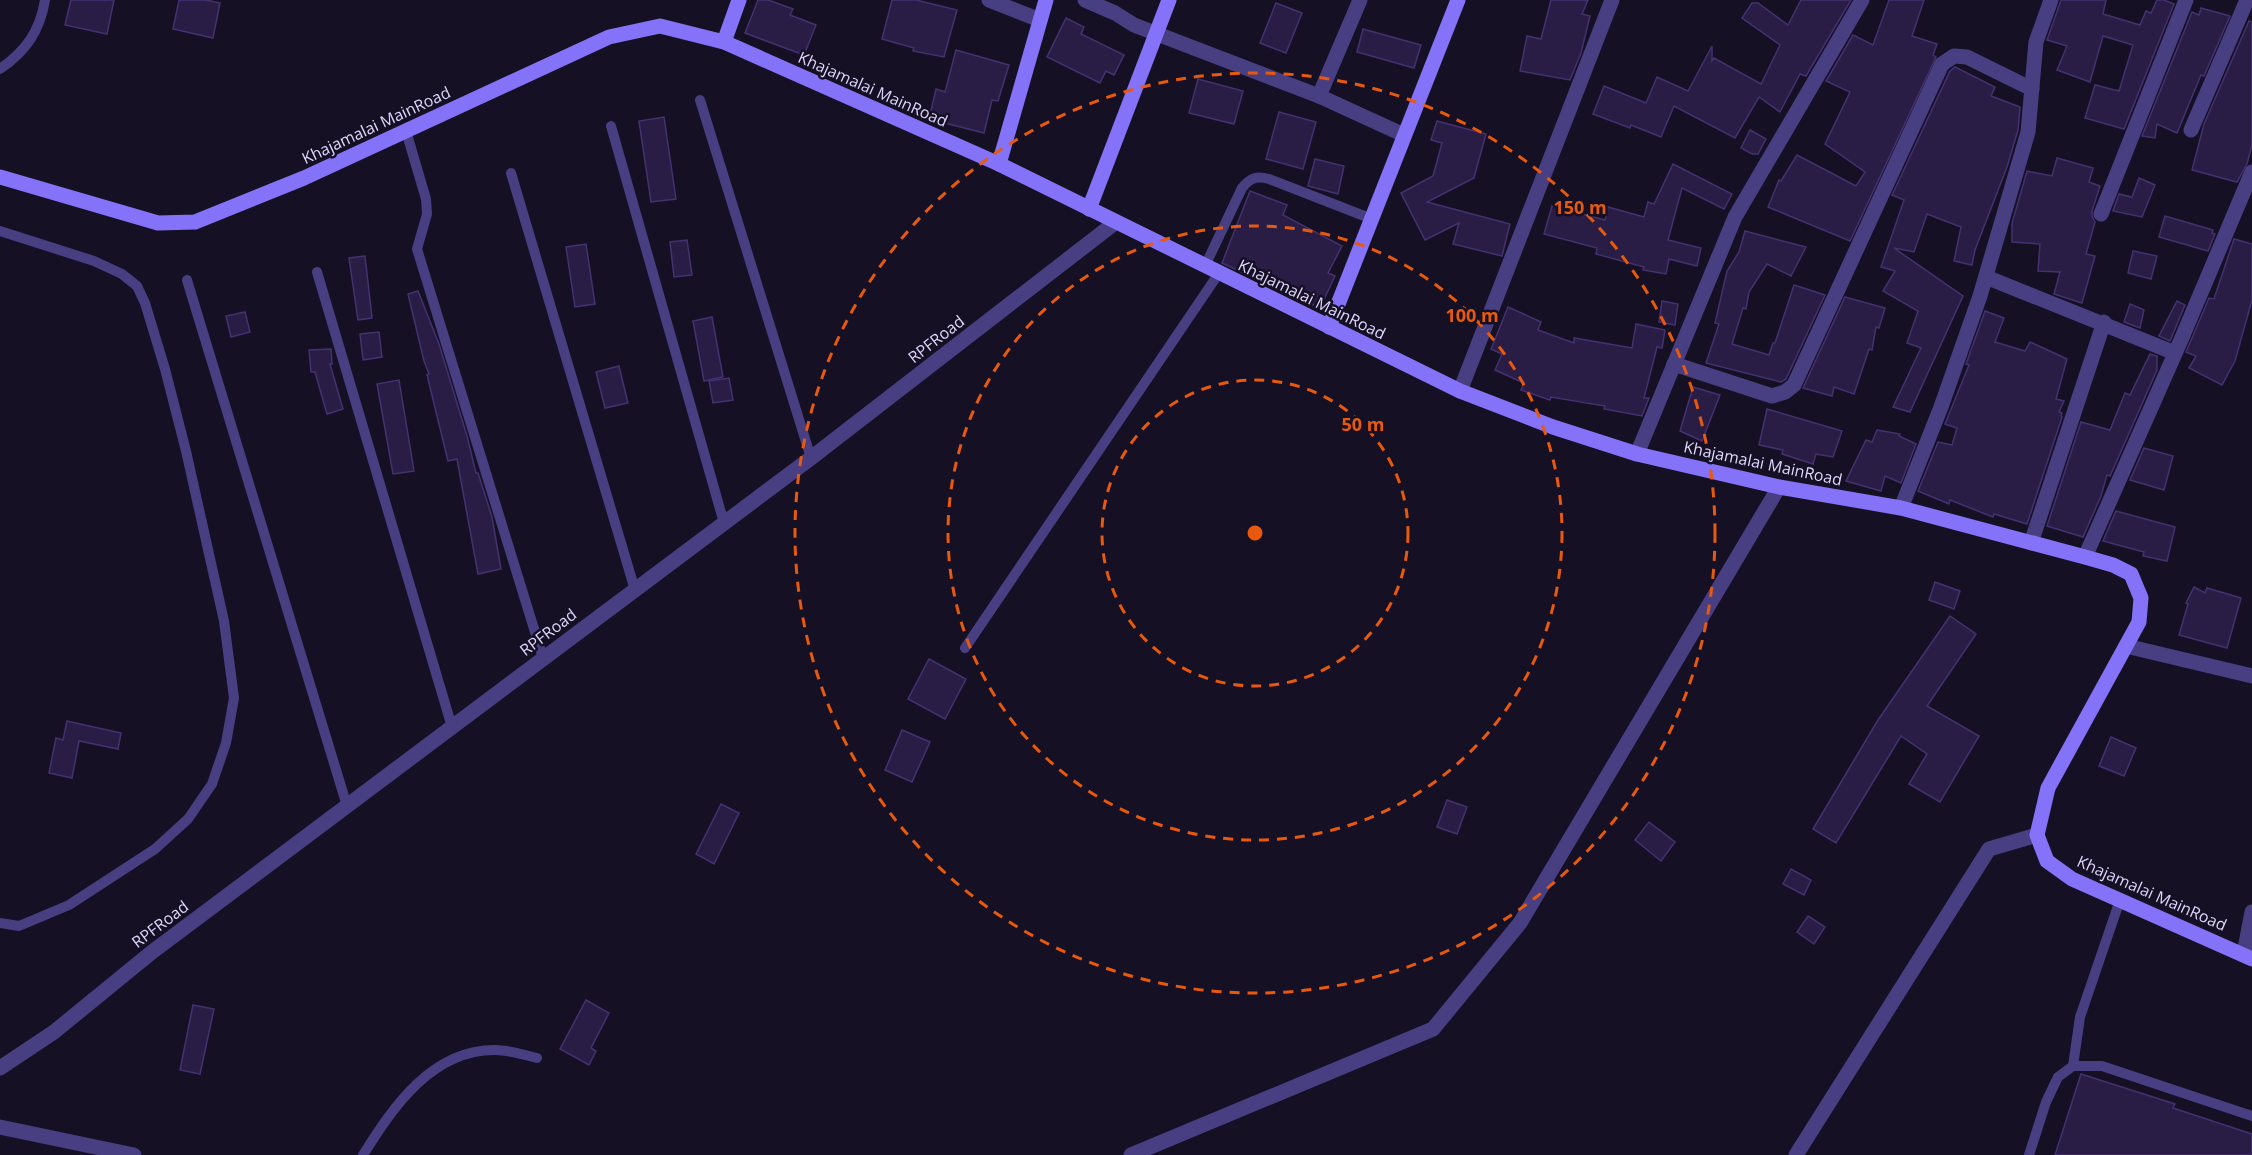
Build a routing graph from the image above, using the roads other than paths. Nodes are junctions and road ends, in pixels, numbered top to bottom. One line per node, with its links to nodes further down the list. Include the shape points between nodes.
1 (45, 0): 17 (lane, via 34,36)
2 (739, 0): 16 (main road)
3 (988, 0): 14 (street)
4 (1046, 0): 14 (main road)
5 (1085, 0): 15 (street)
6 (1169, 0): 15 (main road)
7 (1360, 0): 19 (street)
8 (1458, 0): 24 (main road)
9 (1612, 0): 43 (street)
10 (1862, 0): 42 (street, via 1735,217)
11 (2051, 0): 18 (street, via 2037,42)
12 (2186, 0): 30 (street)
13 (2247, 0): 22 (street)
14 (1040, 20): 25 (main road)
15 (1156, 33): 19 (street); 29 (main road)
16 (724, 42): 23 (main road, Khajamalai MainRoad, via 660,26 609,37); 25 (main road, Khajamalai MainRoad)
17 (0, 69)
18 (2032, 89): 37 (street, via 2028,132); 42 (street, via 1967,57 1954,56 1942,63 1790,389 1772,396)
19 (1320, 96): 24 (street)
20 (700, 100): 45 (lane)
21 (611, 126): 48 (lane)
22 (2190, 130)
23 (406, 131): 28 (main road, Khajamalai MainRoad, via 195,222 158,223); 54 (lane, via 426,199 427,214 417,249)
24 (1404, 135): 31 (main road)
25 (999, 164): 29 (main road, Khajamalai MainRoad)
26 (2252, 172): 41 (street)
27 (511, 173): 51 (lane)
28 (0, 177)
29 (1089, 208): 32 (main road, Khajamalai MainRoad)
30 (2101, 214)
31 (1372, 219): 34 (lane, via 1269,179 1249,179); 40 (main road)
32 (1116, 222): 34 (main road, Khajamalai MainRoad); 45 (street, RPFRoad)
33 (0, 231): 61 (lane, via 94,261 137,286 165,369 186,451 224,621 234,698 226,744 212,784 188,819 155,849 69,905 19,926)
34 (1204, 266): 36 (main road, Khajamalai MainRoad)
35 (317, 272): 56 (lane)
36 (1219, 273): 40 (main road, Khajamalai MainRoad); 53 (lane)
37 (1986, 276): 39 (street); 47 (street)
38 (187, 280): 57 (lane)
39 (2104, 322): 41 (street); 49 (street)
40 (1329, 327): 43 (main road, Khajamalai MainRoad)
41 (2175, 353): 50 (street)
42 (1674, 364): 44 (street)
43 (1460, 391): 44 (main road, Khajamalai MainRoad)
44 (1637, 454): 46 (main road, Khajamalai MainRoad)
45 (811, 458): 48 (street, RPFRoad)
46 (1779, 487): 47 (main road, Khajamalai MainRoad); 70 (street, via 1520,923 1434,1029)
47 (1901, 508): 49 (main road, Khajamalai MainRoad)
48 (724, 523): 51 (street, RPFRoad)
49 (2031, 543): 50 (main road, Khajamalai MainRoad)
50 (2085, 557): 52 (main road, Khajamalai MainRoad, via 2131,574 2141,598 2139,622)
51 (635, 590): 54 (street, RPFRoad)
52 (2126, 646): 55 (street); 58 (main road, Khajamalai MainRoad, via 2048,788)
53 (964, 648)
54 (543, 658): 56 (street, RPFRoad)
55 (2252, 676)
56 (452, 727): 57 (street, RPFRoad)
57 (347, 806): 65 (street, RPFRoad, via 152,952 54,1032)
58 (2037, 835): 59 (main road, Khajamalai MainRoad, via 2047,861 2072,879); 71 (street, via 1989,849)
59 (2120, 900): 62 (main road, Khajamalai MainRoad); 64 (lane, via 2080,1017)
60 (2252, 912): 62 (street)
61 (0, 923)
62 (2248, 957)
63 (537, 1058): 69 (lane, via 498,1050 476,1051 443,1064 412,1086)
64 (2073, 1066): 66 (lane, via 2102,1066); 72 (lane, via 2058,1077)
65 (0, 1068)
66 (2252, 1116)
67 (0, 1127): 68 (street)
68 (134, 1155)
69 (363, 1155)
70 (1131, 1155)
71 (1796, 1155)
72 (2029, 1155)

